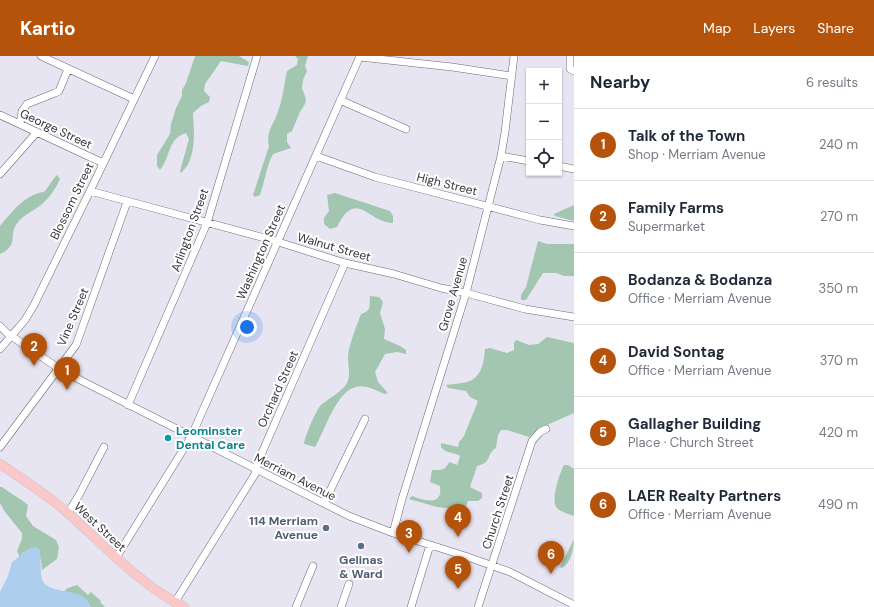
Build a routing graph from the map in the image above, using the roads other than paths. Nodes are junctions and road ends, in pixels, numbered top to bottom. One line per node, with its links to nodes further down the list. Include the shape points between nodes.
1 (41, 56): 7 (street)
2 (155, 56): 10 (street, Blossom Street)
3 (257, 56): 26 (street, Arlington Street)
4 (360, 56): 9 (street); 11 (street, Washington Street)
5 (514, 56): 9 (street, Grove Avenue)
6 (570, 56): 8 (street)
7 (68, 69): 10 (street); 13 (street, via 59,91 24,107)
8 (572, 70)
9 (512, 76): 17 (street, Grove Avenue)
10 (134, 99): 19 (street, Blossom Street)
11 (340, 100): 14 (street); 16 (street, Washington Street)
12 (0, 115): 13 (street, George Street)
13 (20, 124): 15 (street, George Street)
14 (406, 129)
15 (37, 132): 19 (street, George Street); 22 (street)
16 (316, 156): 25 (street, High Street, via 375,177); 28 (street, Washington Street)
17 (501, 156): 18 (street); 25 (street, Grove Avenue)
18 (526, 160)
19 (103, 163): 23 (street, Blossom Street)
20 (562, 167): 21 (street)
21 (574, 169)
22 (0, 174)
23 (90, 191): 24 (street, Walnut Street); 33 (street, Blossom Street, via 34,305)
24 (127, 202): 26 (street, Walnut Street); 35 (street, Vine Street, via 76,345)
25 (488, 206): 27 (street, High Street); 30 (street, Grove Avenue)
26 (207, 223): 28 (street, Walnut Street); 36 (street, Arlington Street)
27 (574, 226)
28 (277, 242): 29 (street, Walnut Street); 39 (street, Washington Street)
29 (345, 263): 30 (street, Walnut Street); 43 (street, Orchard Street)
30 (466, 293): 31 (street, Walnut Street, via 525,309); 46 (street, Grove Avenue)
31 (574, 316)
32 (0, 326): 33 (street, Merriam Avenue)
33 (12, 336): 34 (street, Blossom Street); 35 (street, Merriam Avenue)
34 (0, 349)
35 (58, 368): 36 (street, Merriam Avenue); 41 (street, Vine Street)
36 (128, 405): 39 (street, Merriam Avenue)
37 (365, 419): 44 (street)
38 (546, 429): 49 (street, Church Street, via 532,441)
39 (191, 437): 43 (street, Merriam Avenue); 48 (street, Washington Street)
40 (104, 446): 45 (street, via 80,495)
41 (0, 447)
42 (0, 464): 45 (main road, West Street)
43 (256, 469): 44 (street, Merriam Avenue); 52 (street, Orchard Street)
44 (324, 504): 46 (street, Merriam Avenue)
45 (68, 513): 48 (main road, West Street)
46 (393, 533): 47 (street, Merriam Avenue)
47 (430, 545): 49 (street, Merriam Avenue); 57 (street)
48 (116, 558): 52 (main road, West Street, via 144,582)
49 (493, 565): 53 (street, Merriam Avenue); 58 (street, Church Street)
50 (313, 566): 55 (street)
51 (350, 584): 56 (street)
52 (175, 602): 54 (main road, West Street)
53 (574, 605)
54 (184, 607)
55 (296, 607)
56 (341, 607)
57 (411, 607)
58 (478, 607)

